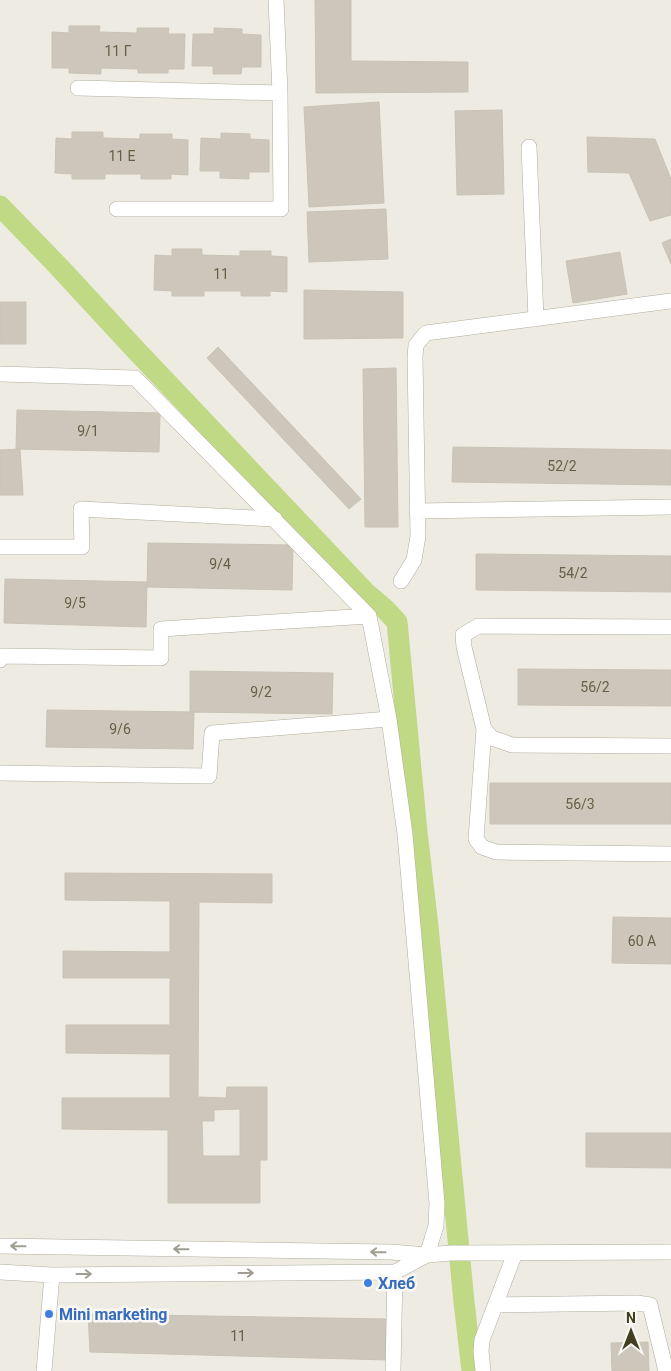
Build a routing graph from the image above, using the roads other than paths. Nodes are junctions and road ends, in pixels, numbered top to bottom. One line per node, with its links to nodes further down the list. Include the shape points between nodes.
1 (276, 0): 3 (lane)
2 (78, 88): 3 (lane)
3 (280, 93): 5 (lane, via 281,208)
4 (529, 147): 7 (lane)
5 (117, 209)
6 (671, 301): 7 (lane)
7 (536, 319): 10 (lane, via 426,333 416,346)
8 (0, 374): 11 (lane, via 135,378)
9 (671, 507): 10 (lane)
10 (417, 510): 13 (lane, via 418,536 414,560)
11 (275, 519): 12 (lane, via 80,509 82,547); 14 (lane)
12 (0, 547)
13 (401, 581)
14 (369, 616): 16 (lane, via 161,629 161,658 0,656); 17 (lane)
15 (671, 627): 18 (lane, via 478,626 463,635)
16 (0, 660)
17 (389, 719): 20 (lane, via 212,733 209,776); 25 (lane, via 405,834 437,1203 436,1226)
18 (484, 729): 19 (lane, via 492,738 512,744); 21 (lane, via 476,839 482,847 496,852)
19 (671, 746)
20 (0, 773)
21 (671, 854)
22 (0, 1246): 25 (lane, one-way to 22)
23 (671, 1252): 24 (lane)
24 (515, 1253): 25 (lane); 29 (lane)
25 (427, 1255): 27 (lane)
26 (0, 1272): 28 (lane)
27 (395, 1272): 28 (lane, one-way to 27); 32 (lane)
28 (52, 1274): 31 (lane)
29 (495, 1305): 30 (lane, via 650,1305); 33 (lane, via 482,1340)
30 (668, 1369)
31 (44, 1371)
32 (393, 1371)
33 (483, 1371)

